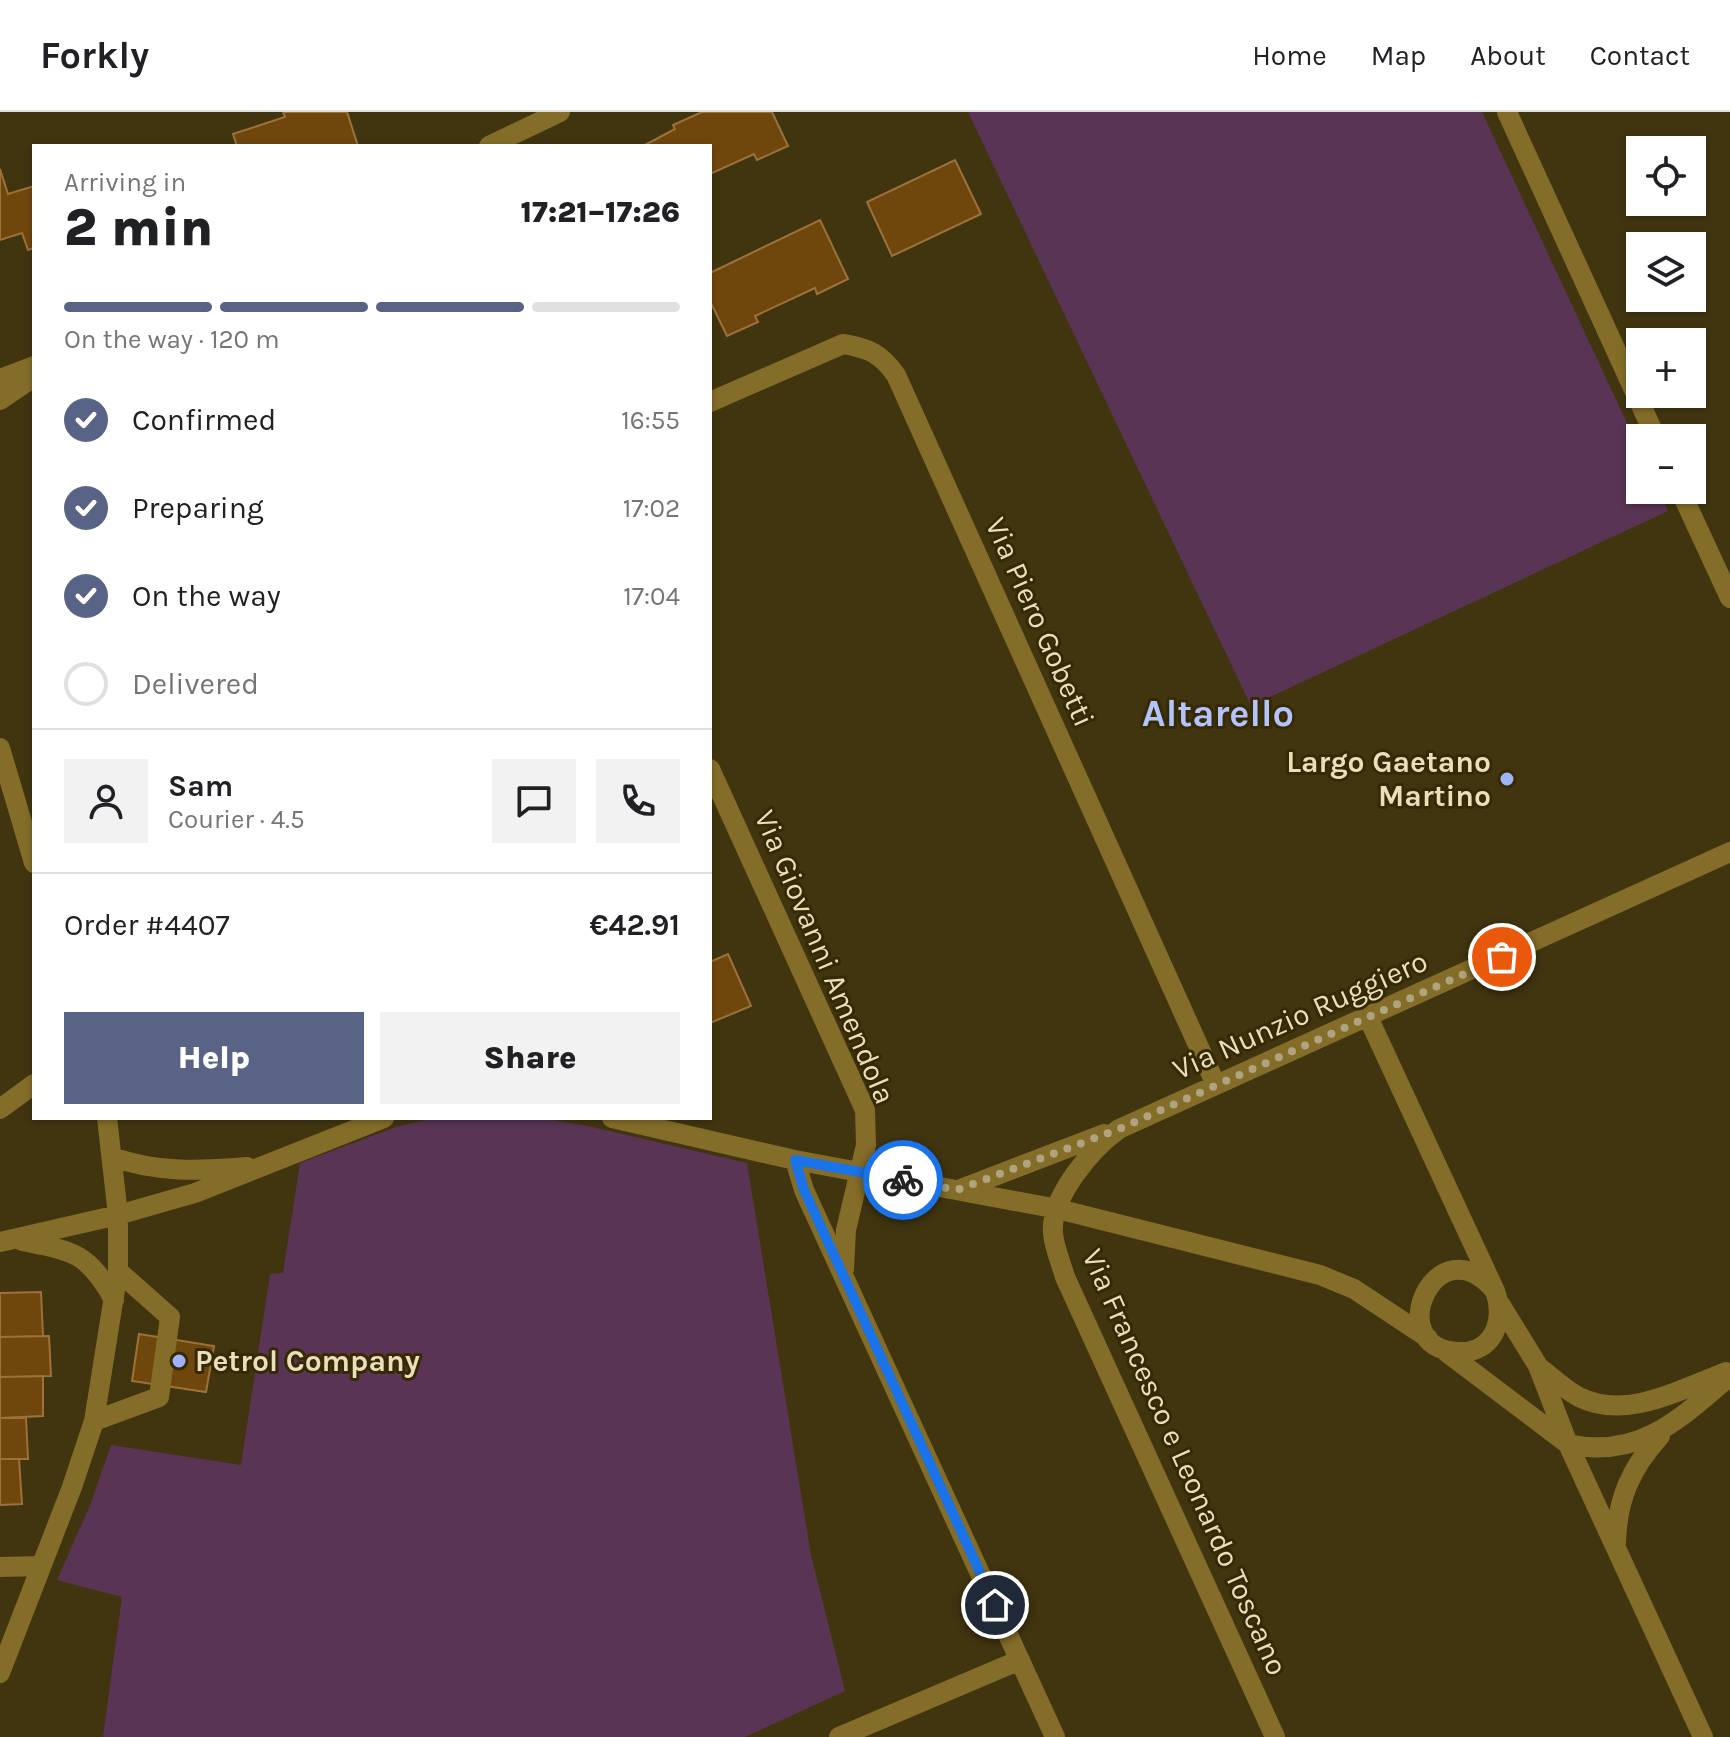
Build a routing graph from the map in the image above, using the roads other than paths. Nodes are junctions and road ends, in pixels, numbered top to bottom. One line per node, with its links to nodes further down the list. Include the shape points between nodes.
1 (560, 112): 3 (street)
2 (1507, 112): 9 (street)
3 (493, 144)
4 (32, 367): 6 (street)
5 (32, 378): 7 (street)
6 (0, 379)
7 (0, 400)
8 (712, 401): 17 (street, Via Piero Gobetti, via 843,344 882,355 896,375)
9 (1650, 424)
10 (1686, 504): 11 (street)
11 (1730, 598)
12 (0, 748): 15 (street)
13 (712, 773): 28 (street, Via Giovanni Amendola, via 865,1110)
14 (1730, 852): 16 (street, Via Nunzio Ruggiero)
15 (32, 856)
16 (1368, 1017): 17 (street, Via Nunzio Ruggiero); 35 (street)
17 (1216, 1085): 24 (street, Via Nunzio Ruggiero)
18 (32, 1086): 20 (street)
19 (32, 1099): 20 (street)
20 (5, 1106)
21 (379, 1120): 27 (street)
22 (621, 1120): 26 (street)
23 (105, 1121): 25 (street)
24 (1119, 1129): 29 (street); 30 (street, Via Nunzio Ruggiero, via 1081,1163)
25 (113, 1157): 27 (street, via 140,1167 195,1170); 31 (street)
26 (795, 1160): 28 (street); 34 (street)
27 (271, 1165): 31 (street)
28 (861, 1172): 29 (street); 34 (street, Via Giovanni Amendola, via 846,1230)
29 (957, 1190): 30 (street)
30 (1058, 1209): 37 (street, via 1320,1275 1354,1289); 50 (street, Via Francesco e Leonardo Toscano, via 1052,1232 1065,1277)
31 (118, 1215): 32 (street); 33 (street)
32 (7, 1240): 36 (street, via 72,1251 101,1276)
33 (118, 1271): 36 (street); 40 (street, via 170,1317 159,1397)
34 (844, 1276): 46 (street)
35 (1498, 1298): 37 (street, via 1497,1330 1478,1349 1451,1352); 37 (street, via 1475,1274 1462,1271 1437,1278 1421,1300 1419,1313); 38 (street)
36 (114, 1300): 40 (street)
37 (1433, 1342): 42 (street)
38 (1538, 1366): 39 (street, via 1578,1396 1603,1406 1631,1406); 42 (street)
39 (1730, 1373): 41 (street)
40 (94, 1421): 44 (street)
41 (1668, 1428): 42 (street, via 1611,1447); 43 (street, via 1629,1477 1616,1523)
42 (1568, 1444): 43 (street)
43 (1616, 1547): 51 (street)
44 (40, 1566): 45 (street); 47 (street)
45 (0, 1567)
46 (1020, 1660): 48 (street); 49 (street)
47 (0, 1673)
48 (839, 1737)
49 (1055, 1737)
50 (1275, 1737)
51 (1703, 1737)

